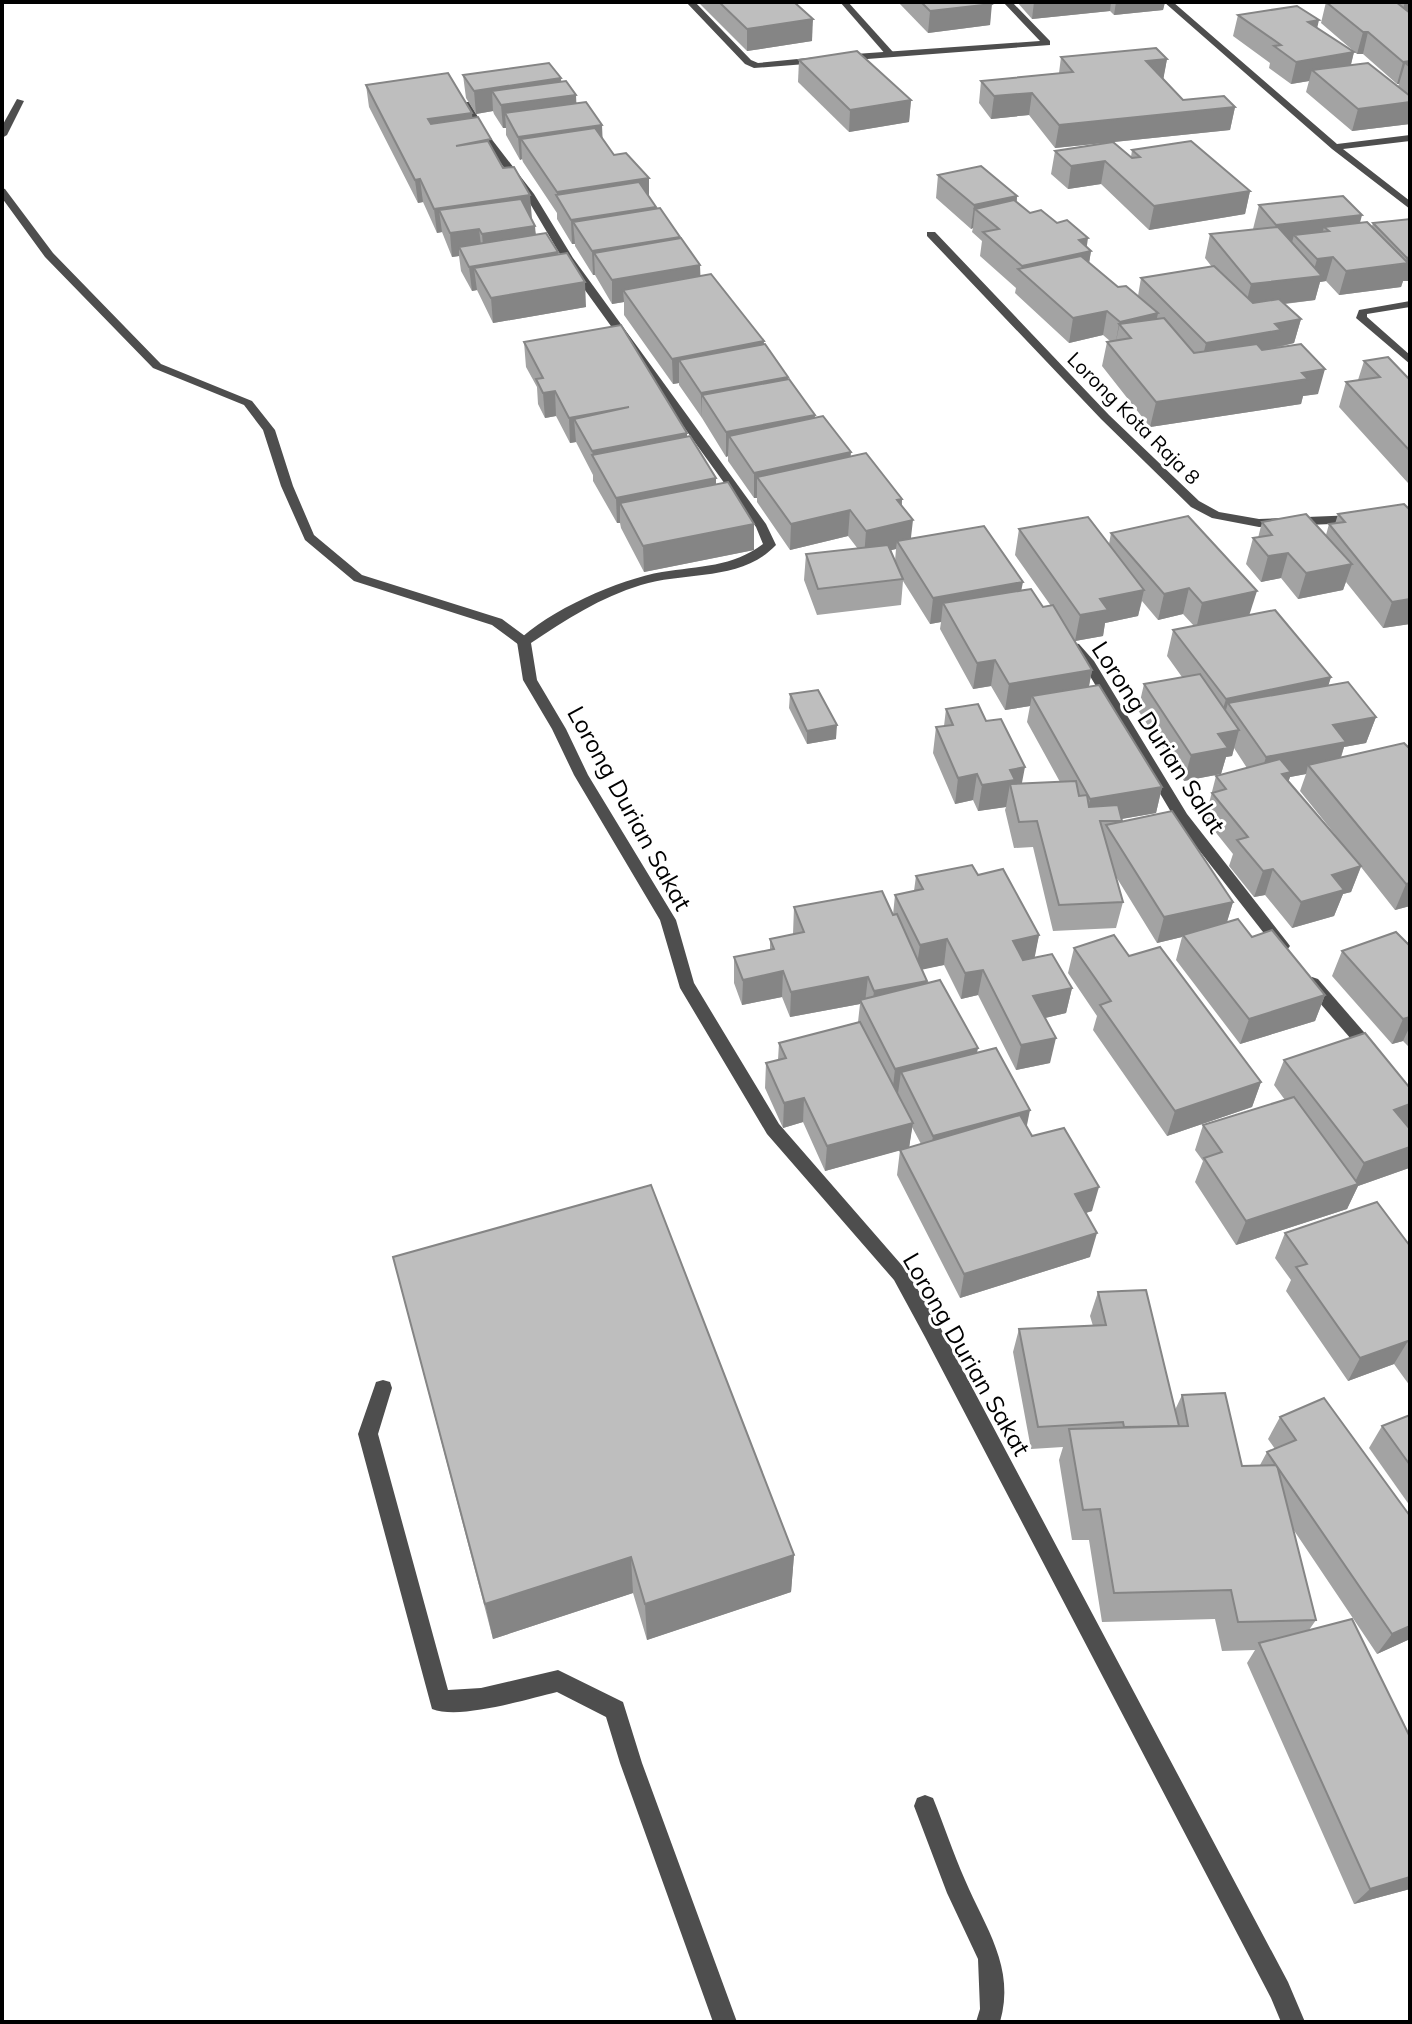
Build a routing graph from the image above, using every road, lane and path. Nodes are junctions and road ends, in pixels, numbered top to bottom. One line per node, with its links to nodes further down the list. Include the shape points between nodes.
1 (690, 2): 5 (street, via 757,66)
2 (844, 2): 5 (street)
3 (1007, 2): 5 (street, via 1047,43)
4 (1168, 2): 10 (street)
5 (890, 54)
6 (20, 101): 8 (street)
7 (466, 104): 18 (street, via 770,545 754,559 698,574 660,576 592,600)
8 (2, 135)
9 (1410, 138): 10 (street)
10 (1335, 147): 12 (street)
11 (2, 191): 18 (street, via 49,255 157,366 248,403 269,430 309,537 358,578 497,622)
12 (1410, 206)
13 (931, 234): 16 (street, Lorong Kota Raja 8, via 1195,504 1216,515 1259,523)
14 (1410, 304): 15 (street, via 1361,315)
15 (1410, 361)
16 (1365, 518)
17 (1061, 631): 19 (street, Lorong Durian Salat, via 1089,664 1182,818 1345,1025)
18 (524, 642): 24 (street, Lorong Durian Sakat, via 530,680 668,920 686,984 773,1129 906,1286)
19 (1376, 1056)
20 (383, 1388): 22 (street, via 368,1434 440,1701 481,1699 558,1681 615,1710)
21 (925, 1806): 23 (street, via 990,1958)
22 (725, 2022)
23 (988, 2022)
24 (1293, 2022)

